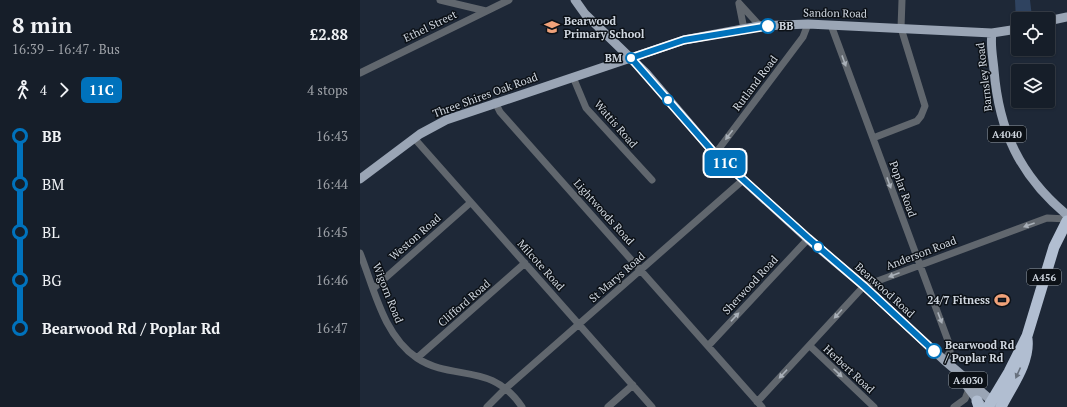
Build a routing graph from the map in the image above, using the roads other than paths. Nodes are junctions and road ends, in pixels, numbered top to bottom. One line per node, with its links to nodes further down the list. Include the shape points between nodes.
1 (440, 0): 6 (street)
2 (509, 0): 6 (street, Ethel Street)
3 (574, 0): 16 (main road, Bearwood Road / A4030)
4 (902, 0): 12 (street)
5 (738, 1): 11 (street); 13 (street)
6 (486, 11): 17 (street, Ethel Street)
7 (1067, 17): 8 (main road)
8 (1055, 20)
9 (808, 24): 10 (main road, Sandon Road); 11 (main road, Sandon Road); 22 (street, Rutland Road, one-way to 22, via 803,38)
10 (831, 24): 12 (main road, Sandon Road); 21 (street, Poplar Road, one-way to 21)
11 (760, 26): 13 (main road, Sandon Road)
12 (901, 28): 15 (main road, Sandon Road); 21 (street, via 925,106 924,111 917,121)
13 (744, 29): 16 (main road, Sandon Road, via 684,40)
14 (1011, 30): 15 (main road, Sandon Road)
15 (992, 33): 27 (main road, Barnsley Road / A4040, via 997,100 1006,134 1014,152 1041,192)
16 (631, 58): 18 (main road, Three Shires Oak Road); 22 (main road, Bearwood Road / A4030)
17 (360, 73)
18 (573, 77): 19 (main road, Three Shires Oak Road); 24 (street, Wattis Road, via 586,108)
19 (495, 102): 20 (main road, Three Shires Oak Road, via 446,120); 33 (street, Lightwoods Road, via 500,112)
20 (414, 138): 23 (main road, Three Shires Oak Road); 26 (street, Milcote Road)
21 (872, 138): 32 (street, Poplar Road, one-way to 32)
22 (715, 154): 25 (main road, Bearwood Road / A4030)
23 (360, 179)
24 (652, 180)
25 (743, 180): 29 (main road, Bearwood Road / A4030); 33 (street, St Marys Road)
26 (470, 202): 31 (street, Milcote Road); 35 (street, Weston Road)
27 (1067, 215)
28 (1067, 220): 32 (street, Anderson Road, one-way to 32, via 1047,218); 45 (highway, A456, via 1054,247 1027,336 1028,347 1023,361)
29 (808, 238): 34 (main road, Bearwood Road / A4030); 37 (street, Sherwood Road, one-way to 29)
30 (360, 252): 35 (street, Wigorn Road)
31 (525, 263): 36 (street, Milcote Road); 39 (street, Clifford Road)
32 (919, 265): 34 (street, Anderson Road, one-way to 34); 40 (street, Poplar Road, one-way to 40, via 950,346 950,352)
33 (641, 271): 36 (street, St Marys Road); 37 (street, Lightwoods Road)
34 (864, 286): 38 (street, Anderson Road, one-way to 38); 40 (main road, Bearwood Road / A4030)
35 (374, 288): 39 (street, Wigorn Road, via 386,322)
36 (579, 324): 41 (street, Milcote Road); 42 (street, St Marys Road)
37 (708, 346): 44 (street, Lightwoods Road)
38 (810, 346): 44 (street, Anderson Road, one-way to 44); 50 (street, Herbert Road, one-way to 50)
39 (417, 358): 42 (street, Wigorn Road, via 433,366 486,378)
40 (944, 360): 43 (main road, Bearwood Road / A4030); 45 (main road, Bearwood Road / A4030)
41 (633, 385): 48 (street); 49 (street, Milcote Road)
42 (505, 389): 46 (street, St Marys Road); 47 (street, Wigorn Road)
43 (969, 389): 45 (main road, Bearwood Road / A4030); 51 (street, via 965,399)
44 (759, 404)
45 (988, 405)
46 (487, 407)
47 (522, 407)
48 (608, 407)
49 (652, 407)
50 (874, 407)
51 (954, 407)

